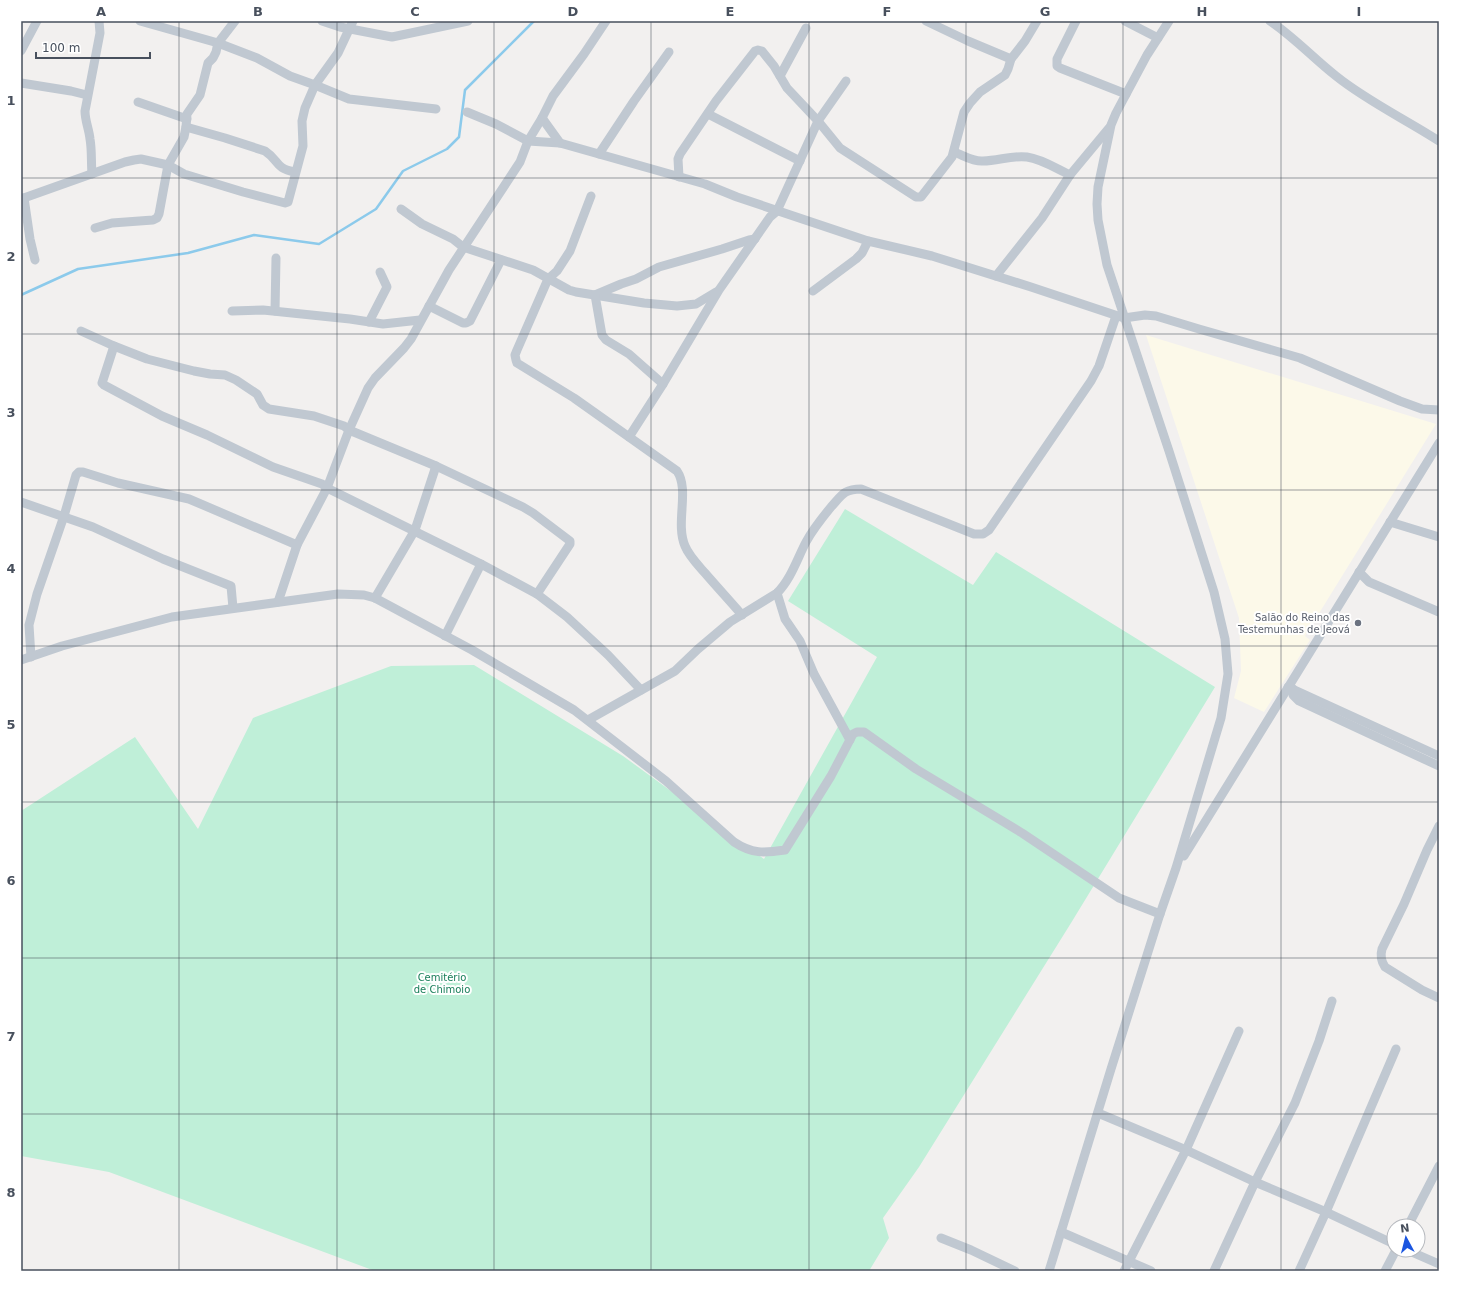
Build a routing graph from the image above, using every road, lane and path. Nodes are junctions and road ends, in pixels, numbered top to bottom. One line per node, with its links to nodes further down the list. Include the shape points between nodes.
1 (37, 21): 18 (street)
2 (99, 21): 26 (street, via 100,33)
3 (140, 21): 17 (street)
4 (235, 21): 17 (street)
5 (322, 21): 14 (street, via 332,25)
6 (468, 21): 14 (street, via 392,37)
7 (606, 21): 31 (street, via 553,96)
8 (926, 21): 20 (street)
9 (1037, 21): 20 (street)
10 (1076, 21): 25 (street, via 1056,59 1057,66)
11 (1125, 21): 16 (street)
12 (1169, 21): 16 (street)
13 (1270, 21): 36 (street, via 1342,80)
14 (351, 25): 24 (street, via 333,61)
15 (806, 28): 21 (street)
16 (1158, 38): 25 (street)
17 (218, 43): 24 (street); 33 (street, via 216,52 206,68 200,94 187,114)
18 (21, 51)
19 (669, 52): 39 (street)
20 (1011, 59): 38 (street, via 1005,75 980,92 964,112)
21 (780, 76): 30 (street, via 762,51 755,51); 32 (street, via 787,88)
22 (846, 81): 32 (street)
23 (21, 83): 26 (street)
24 (315, 85): 28 (street, via 349,99); 42 (street, via 302,121 302,146)
25 (1126, 94): 34 (street)
26 (87, 95): 43 (street, via 85,120 90,137)
27 (138, 102): 33 (street)
28 (436, 109)
29 (467, 112): 35 (street)
30 (708, 114): 40 (street); 45 (street, via 680,154)
31 (542, 118): 35 (street); 37 (street)
32 (818, 121): 38 (street, via 840,148 916,197 921,197 950,161); 40 (street)
33 (186, 123): 41 (street, via 184,137); 42 (street, via 265,151 282,168)
34 (1111, 125): 44 (street); 66 (street, via 1101,168 1097,204 1100,238)
35 (528, 141): 37 (street); 53 (street, via 520,162)
36 (1439, 142)
37 (560, 143): 39 (street)
38 (954, 152): 44 (street, via 982,162 1015,156 1028,157)
39 (599, 154): 45 (street)
40 (800, 161): 49 (street)
41 (168, 165): 42 (street, via 184,174 285,203 290,198); 43 (street, via 142,159); 50 (street, via 157,218 112,223)
42 (295, 172)
43 (92, 174): 47 (street)
44 (1070, 175): 58 (street, via 1042,218)
45 (679, 177): 49 (street)
46 (591, 196): 59 (street, via 570,251 557,271)
47 (22, 198): 55 (street)
48 (401, 209): 53 (street, via 422,224 453,239)
49 (777, 211): 51 (street); 52 (street)
50 (96, 228)
51 (754, 239): 60 (street); 62 (street, via 659,267)
52 (868, 241): 58 (street, via 932,256); 61 (street, via 856,259)
53 (463, 248): 56 (street); 63 (street)
54 (276, 258): 65 (street)
55 (35, 260)
56 (502, 260): 59 (street, via 533,270); 63 (street, via 466,323)
57 (380, 272): 68 (street, via 387,287)
58 (996, 276): 66 (street)
59 (548, 279): 62 (street, via 572,291); 74 (street, via 517,350 517,363 574,398)
60 (719, 290): 62 (street, via 703,301 688,306 644,303); 71 (street)
61 (814, 291)
62 (595, 295): 71 (street, via 602,335 629,354)
63 (429, 306): 67 (street)
64 (232, 311): 65 (street)
65 (275, 311): 68 (street)
66 (1120, 317): 72 (street, via 1156,316 1185,324 1300,358 1400,401 1422,409); 87 (street, via 1091,381 989,530 983,534 974,534 861,489 852,489 844,493 816,525); 103 (street, via 1169,451 1214,592 1227,654 1228,674 1221,718)
67 (420, 320): 68 (street, via 383,324); 73 (street, via 404,348 368,388)
68 (369, 322)
69 (81, 331): 70 (street)
70 (114, 346): 73 (street, via 147,359 194,371 225,375 257,394 263,405 268,408 314,416); 78 (street, via 102,380 104,385 162,416 273,467)
71 (663, 384): 74 (street)
72 (1439, 410)
73 (349, 430): 77 (street); 78 (street)
74 (629, 437): 93 (street, via 676,471 680,477 684,545 693,559)
75 (1439, 443): 76 (street)
76 (1436, 456): 81 (street)
77 (436, 466): 82 (street); 88 (street, via 533,513 569,539 570,544)
78 (327, 488): 82 (street); 84 (street)
79 (21, 502): 80 (street)
80 (64, 516): 84 (street, via 76,475 83,472 189,499); 91 (street, via 231,586); 95 (street, via 37,594 29,625)
81 (1390, 522): 83 (street); 86 (street)
82 (415, 530): 85 (street); 89 (street)
83 (1439, 536)
84 (297, 545): 90 (street)
85 (481, 564): 88 (street); 94 (street)
86 (1359, 572): 92 (street, via 1369,582); 96 (street)
87 (777, 593): 93 (street); 99 (street, via 785,619 800,641 814,674)
88 (537, 594): 97 (street, via 603,650)
89 (375, 598): 90 (street, via 338,594); 94 (street)
90 (278, 602): 91 (street)
91 (233, 608): 95 (street, via 172,617)
92 (1439, 612)
93 (742, 615): 97 (street, via 708,640 675,671)
94 (445, 636): 98 (street)
95 (25, 657)
96 (1291, 688): 100 (street); 101 (street, via 1294,697 1299,701); 103 (street)
97 (641, 690): 98 (street)
98 (588, 720): 99 (street, via 666,781 734,842 743,848 761,853 785,850)
99 (850, 740): 104 (street, via 853,734 864,732 916,769 1022,832 1118,898)
100 (1439, 756)
101 (1439, 766)
102 (1439, 826): 105 (street, via 1381,954 1385,967)
103 (1176, 868): 104 (street)
104 (1160, 914): 109 (street)
105 (1439, 998)
106 (1332, 1001): 112 (street, via 1295,1104)
107 (1239, 1031): 110 (street)
108 (1396, 1049): 113 (street)
109 (1098, 1113): 110 (street); 115 (street)
110 (1186, 1150): 112 (street); 120 (street)
111 (1439, 1166): 114 (street)
112 (1255, 1182): 113 (street); 127 (street)
113 (1326, 1212): 117 (street); 128 (street)
114 (1412, 1218)
115 (1061, 1232): 120 (street); 124 (street)
116 (941, 1238): 122 (street, via 971,1250)
117 (1386, 1240)
118 (1392, 1258): 129 (street)
119 (1425, 1258): 121 (street)
120 (1128, 1261): 125 (street); 126 (street)
121 (1439, 1264)
122 (1000, 1268): 123 (street)
123 (1015, 1271)
124 (1049, 1271)
125 (1124, 1271)
126 (1151, 1271)
127 (1214, 1271)
128 (1299, 1271)
129 (1385, 1271)

